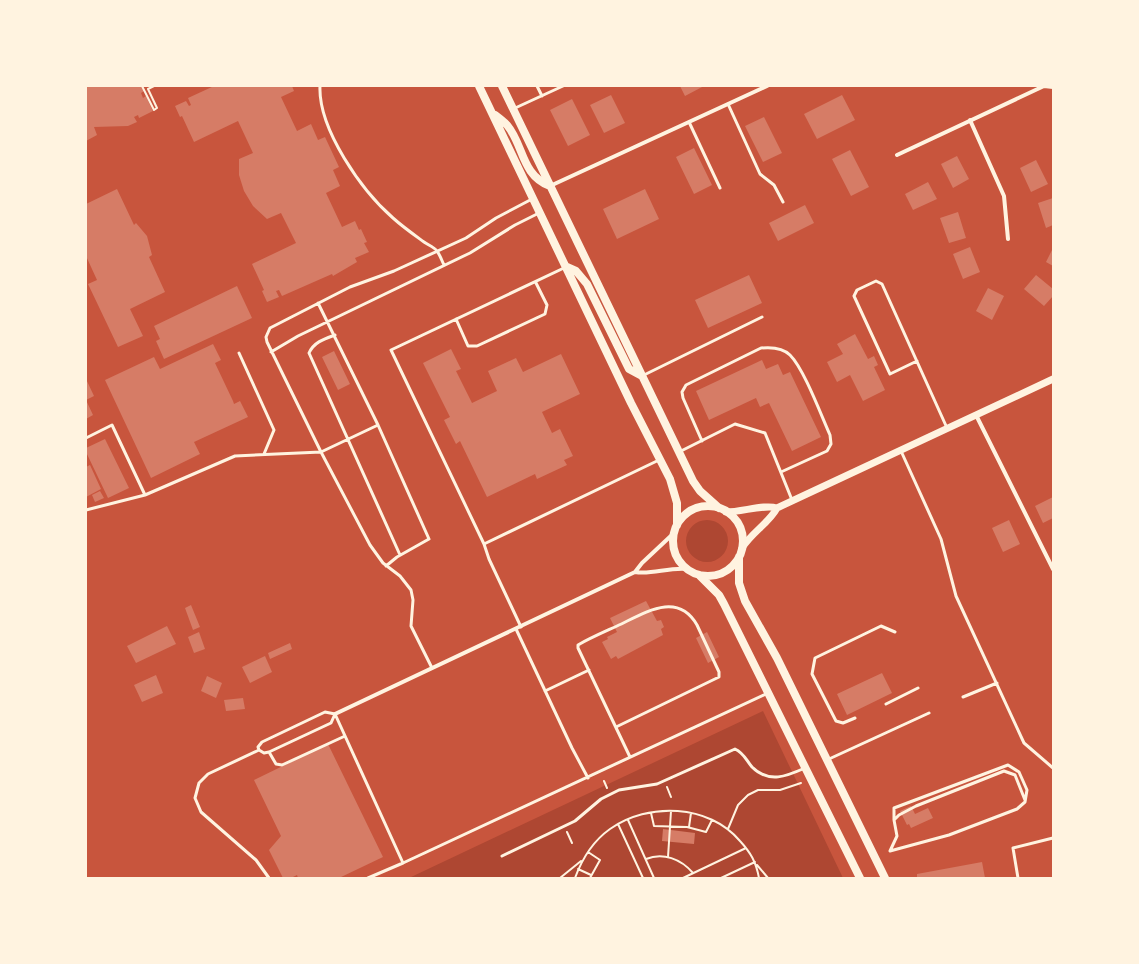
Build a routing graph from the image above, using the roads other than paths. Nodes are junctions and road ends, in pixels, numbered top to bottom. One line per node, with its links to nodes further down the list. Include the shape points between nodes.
1 (320, 86): 22 (lane, via 333,136 361,183 376,203)
2 (479, 86): 12 (main road)
3 (502, 86): 11 (main road)
4 (537, 86): 9 (lane)
5 (563, 86): 9 (lane)
6 (767, 86): 10 (street)
7 (1044, 86): 8 (street); 13 (street)
8 (1053, 87)
9 (542, 96): 11 (lane)
10 (728, 104): 14 (street); 19 (lane, via 760,174 774,185)
11 (513, 109): 16 (main road)
12 (493, 114): 16 (main road, via 508,126 535,177); 18 (main road)
13 (970, 120): 15 (street); 21 (street, via 1004,196)
14 (689, 122): 16 (street); 17 (lane)
15 (897, 155)
16 (550, 186): 34 (main road)
17 (720, 188)
18 (534, 198): 20 (main road); 22 (lane, via 469,236)
19 (784, 202)
20 (541, 212): 23 (lane); 24 (main road)
21 (1008, 239)
22 (437, 250): 23 (lane); 26 (lane)
23 (444, 265): 29 (lane)
24 (567, 267): 25 (lane); 34 (main road, via 576,271 587,284 629,369); 46 (main road)
25 (536, 283): 28 (lane); 28 (lane, via 547,305 545,314 477,346 468,346)
26 (318, 303): 29 (lane); 31 (lane, via 270,328 266,337)
27 (762, 317): 34 (lane)
28 (456, 319): 55 (lane, via 391,350)
29 (328, 322): 30 (lane); 31 (lane)
30 (335, 335): 37 (lane); 40 (lane, via 318,342 309,353)
31 (271, 352): 43 (lane)
32 (239, 353): 45 (lane, via 274,430)
33 (917, 361): 33 (lane, via 882,284 876,281 857,290 854,296 890,374); 38 (lane)
34 (642, 376): 44 (main road)
35 (1053, 380): 36 (street)
36 (976, 415): 38 (street); 61 (street)
37 (378, 425): 40 (lane); 57 (lane, via 430,539)
38 (947, 428): 42 (street)
39 (86, 438): 48 (lane, via 112,425)
40 (349, 439): 43 (lane); 57 (lane)
41 (702, 441): 44 (lane); 47 (lane, via 735,424 765,433); 47 (lane, via 683,398 682,392 686,384 761,348 781,349 789,354 798,366 830,435 831,444 827,451)
42 (901, 450): 49 (street); 68 (lane, via 941,539 956,596)
43 (321, 452): 45 (lane); 59 (lane, via 370,545)
44 (679, 452): 52 (main road, via 700,491)
45 (264, 454): 48 (lane, via 235,456)
46 (660, 459): 53 (main road, via 674,489); 55 (lane)
47 (780, 472): 49 (lane)
48 (145, 495): 51 (lane)
49 (792, 500): 50 (street)
50 (777, 508): 52 (street, via 771,506 748,511); 56 (street)
51 (86, 510)
52 (723, 510): 53 (main road, via 706,506 693,510); 56 (main road, via 734,518 741,529)
53 (677, 525): 54 (main road)
54 (674, 534): 60 (main road, via 675,551 680,562); 62 (street)
55 (484, 544): 64 (lane)
56 (742, 548): 58 (main road)
57 (400, 555): 59 (lane)
58 (739, 557): 63 (main road, via 734,565 723,573); 82 (main road, via 739,583 745,601 778,658)
59 (386, 566): 66 (lane, via 400,576 410,590 413,600 411,626)
60 (688, 569): 62 (street, via 670,568 644,574); 63 (main road)
61 (1053, 569)
62 (635, 572): 64 (street)
63 (699, 575): 71 (main road, via 719,595)
64 (518, 628): 66 (street); 70 (lane)
65 (895, 632): 76 (lane, via 881,626 815,658 812,674 836,721 843,723)
66 (432, 668): 75 (street)
67 (589, 670): 70 (lane); 77 (lane); 77 (lane, via 578,645 664,606 682,610 692,618 720,673 716,679)
68 (997, 683): 72 (lane); 84 (lane, via 1024,743)
69 (918, 688): 73 (lane)
70 (545, 691): 85 (lane)
71 (770, 692): 81 (lane); 83 (main road)
72 (963, 697)
73 (886, 704)
74 (929, 713): 82 (lane)
75 (335, 714): 78 (lane); 79 (lane, via 326,712 268,739 259,744); 80 (lane, via 331,723)
76 (855, 718)
77 (616, 727): 81 (lane)
78 (344, 736): 80 (lane, via 282,765 276,764); 90 (lane)
79 (259, 750): 80 (lane, via 264,753); 91 (lane, via 208,774 199,783 195,798 201,812 256,860)
80 (270, 752)
81 (630, 757): 85 (lane)
82 (827, 760): 94 (main road)
83 (806, 767): 89 (lane, via 788,776 770,778 752,767 741,752 735,749 664,781 619,790 601,799 582,816); 93 (main road)
84 (1053, 768)
85 (588, 778): 90 (lane)
86 (1025, 802): 87 (lane, via 1015,775 1004,771 916,806); 87 (lane, via 1017,809 949,835 890,851 897,836); 87 (lane, via 1027,790 1019,772 1008,765 894,808)
87 (894, 820)
88 (1053, 838): 95 (lane, via 1014,848)
89 (502, 856)
90 (403, 863): 92 (lane)
91 (269, 878)
92 (368, 878)
93 (860, 878)
94 (885, 878)
95 (1018, 878)

